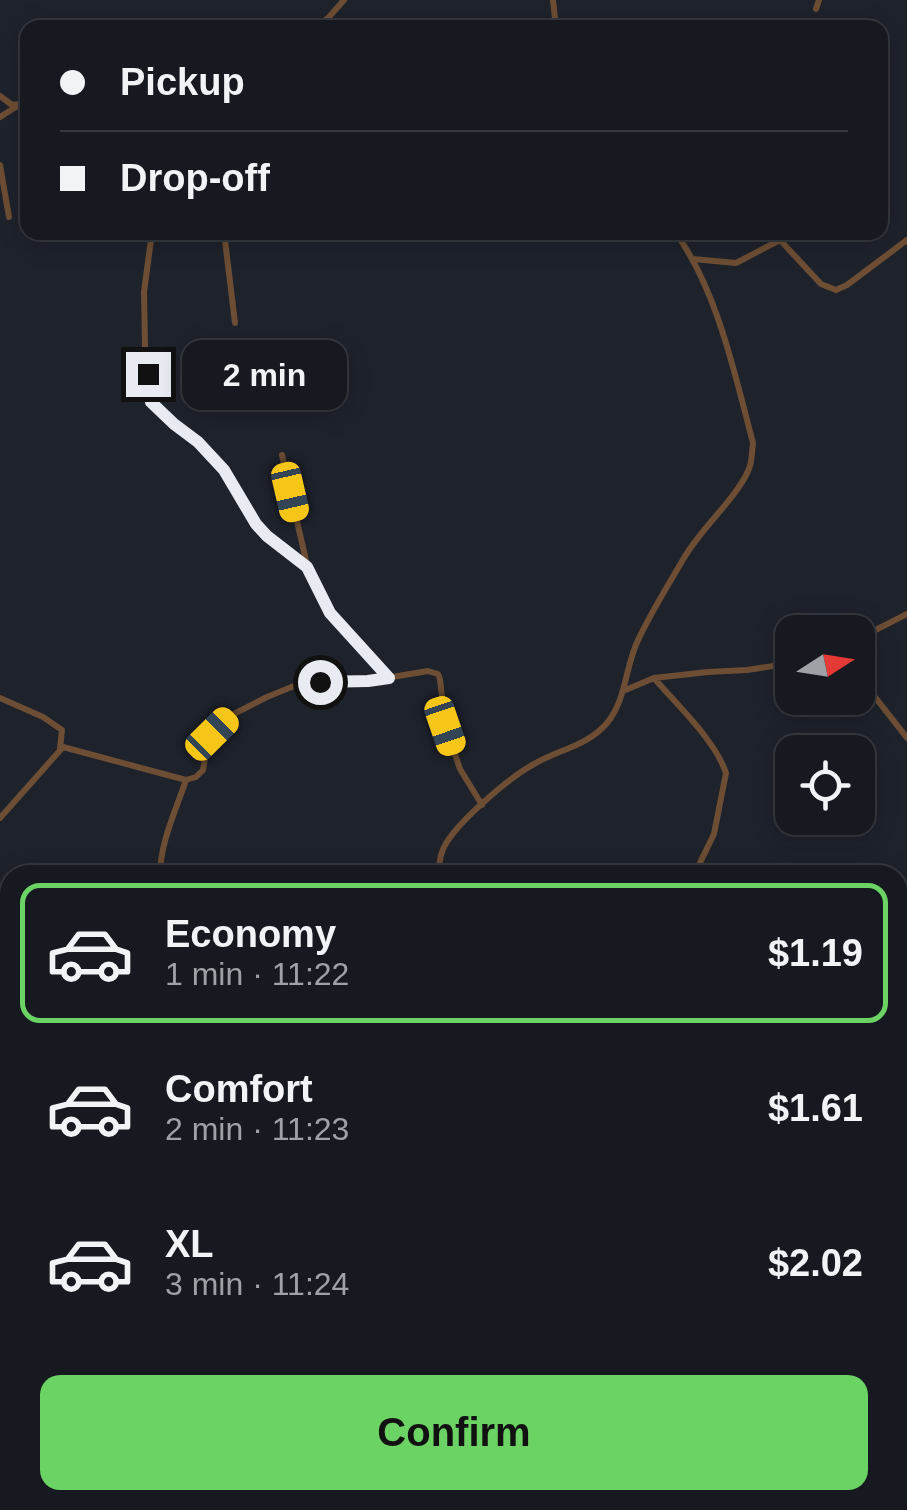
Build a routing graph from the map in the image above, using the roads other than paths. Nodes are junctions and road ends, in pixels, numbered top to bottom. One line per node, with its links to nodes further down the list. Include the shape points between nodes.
1 (344, 0): 4 (street)
2 (819, 0): 3 (street)
3 (816, 10)
4 (325, 20)
5 (0, 165): 6 (street)
6 (8, 217)
7 (151, 240): 14 (street, via 144,292 151,402 224,470 267,536)
8 (225, 240): 12 (street)
9 (681, 240): 11 (street)
10 (907, 240): 11 (street, via 836,290 821,284 780,240 736,263)
11 (693, 258): 20 (street, via 741,397 751,463 692,543 653,611)
12 (236, 323)
13 (282, 456): 14 (street)
14 (307, 567): 18 (street, via 330,613)
15 (907, 614): 16 (street)
16 (875, 630)
17 (775, 665): 19 (street)
18 (389, 678): 25 (street, via 294,686 267,697 226,718 208,742 202,770); 26 (street, via 438,674 445,726)
19 (654, 678): 20 (street); 30 (street, via 726,773 714,834)
20 (623, 691): 26 (street, via 594,736 536,762)
21 (875, 697): 23 (street)
22 (0, 698): 24 (street, via 62,730)
23 (907, 738)
24 (60, 748): 25 (street); 27 (street)
25 (186, 780): 28 (street)
26 (482, 805): 29 (street, via 453,834)
27 (0, 818)
28 (160, 865)
29 (439, 865)
30 (699, 865)

